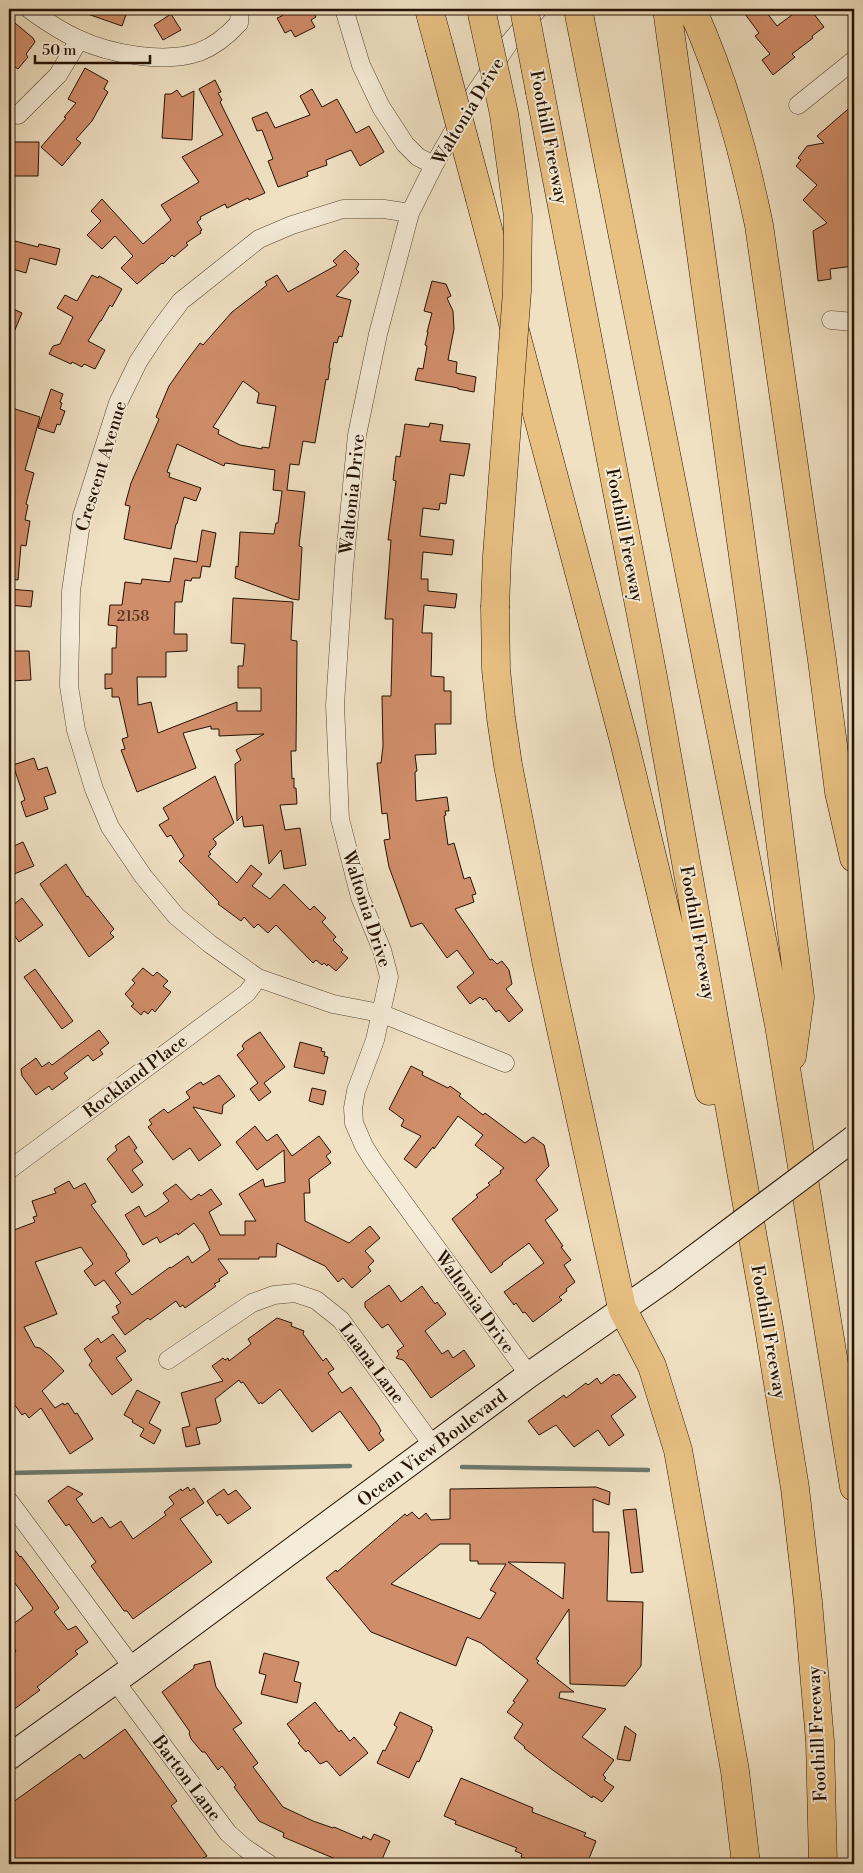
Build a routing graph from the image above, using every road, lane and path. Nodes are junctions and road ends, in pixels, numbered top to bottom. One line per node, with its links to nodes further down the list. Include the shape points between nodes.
1 (28, 9): 11 (street)
2 (240, 9): 11 (street, via 239,23 225,38 199,52 162,58 112,50)
3 (344, 9): 15 (street, via 361,65 381,108 405,144 418,157)
4 (429, 9): 30 (highway, bridge, via 624,741 723,1148)
5 (481, 9): 26 (highway, bridge, via 504,114 518,216 517,292 496,556 496,669 508,765 547,965)
6 (524, 9): 30 (highway, Foothill Freeway, bridge, via 652,677)
7 (538, 9): 15 (street, Waltonia Drive, via 509,43 477,90)
8 (578, 9): 23 (highway)
9 (667, 9): 23 (highway, via 752,620 800,997)
10 (692, 9): 19 (highway, via 736,126 759,225 839,792)
11 (79, 40): 14 (street, via 58,75)
12 (854, 60): 13 (street)
13 (798, 104)
14 (18, 115)
15 (434, 165): 16 (street, Waltonia Drive)
16 (410, 213): 20 (street, Crescent Avenue, via 343,209 292,225 259,239 181,300 138,362 118,403 82,516 71,591 69,686 76,730 94,789 110,827 143,876 176,916); 21 (street, Waltonia Drive, via 378,334 357,435 335,705 340,819 360,897 382,950 389,977)
17 (831, 320): 18 (street)
18 (854, 322)
19 (854, 858)
20 (258, 978): 21 (street, Crescent Avenue, via 333,1004); 25 (street, Rockland Place, via 247,993)
21 (380, 1013): 22 (street); 28 (street, Waltonia Drive, via 375,1040 356,1091 354,1123 364,1146)
22 (505, 1063)
23 (788, 1082): 31 (highway)
24 (854, 1138): 26 (main road, Ocean View Boulevard, bridge, via 666,1279)
25 (9, 1170)
26 (622, 1308): 28 (main road, Ocean View Boulevard); 36 (highway, via 652,1366 678,1450 735,1771)
27 (168, 1360): 29 (street, Luana Lane, via 252,1303 274,1295 295,1293 316,1300 341,1320)
28 (529, 1375): 29 (main road, Ocean View Boulevard)
29 (434, 1447): 33 (main road, Ocean View Boulevard)
30 (795, 1488): 37 (highway, Foothill Freeway, via 820,1741)
31 (854, 1488)
32 (9, 1501): 33 (street, Barton Lane)
33 (124, 1674): 34 (main road, Ocean View Boulevard); 35 (street, Barton Lane, via 228,1833)
34 (9, 1757)
35 (269, 1864)
36 (746, 1864)
37 (823, 1864)

